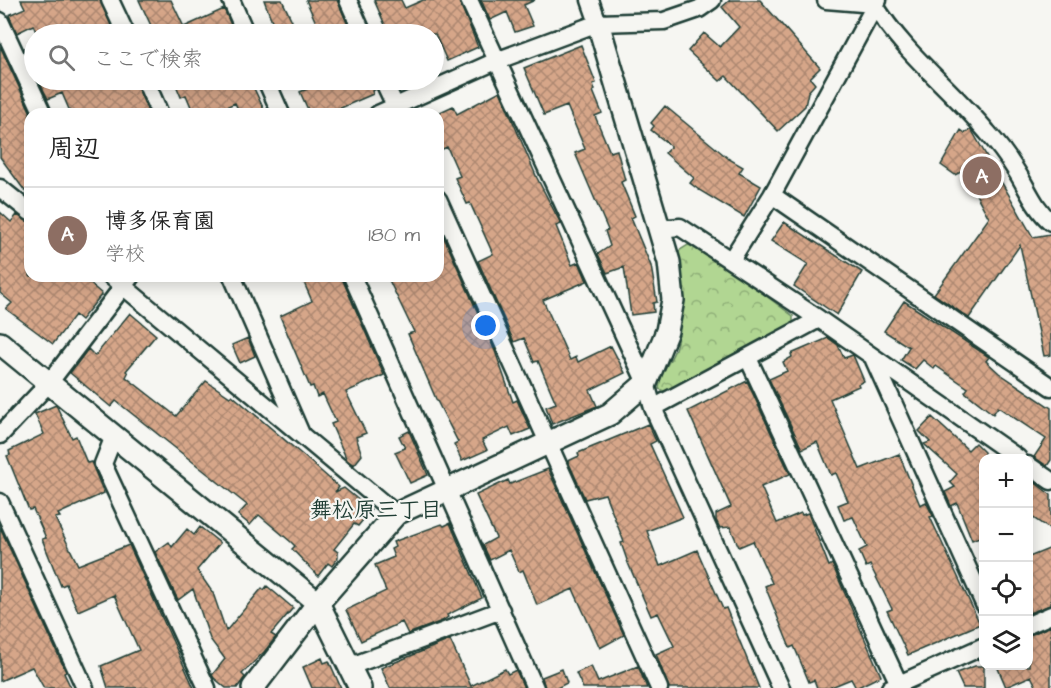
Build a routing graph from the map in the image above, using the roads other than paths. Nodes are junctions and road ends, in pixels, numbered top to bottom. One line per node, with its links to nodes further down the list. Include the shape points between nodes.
1 (111, 0): 11 (street)
2 (231, 0): 12 (street)
3 (348, 0): 13 (street)
4 (469, 0): 14 (street)
5 (590, 0): 10 (street)
6 (712, 0): 10 (street, via 699,9 664,21)
7 (826, 0): 8 (street)
8 (876, 2): 28 (street); 31 (street, via 889,28 911,54 986,130)
9 (0, 21): 15 (street)
10 (598, 23): 14 (street); 32 (street)
11 (122, 24)
12 (242, 24)
13 (359, 24)
14 (496, 61): 16 (street); 42 (street)
15 (24, 73)
16 (444, 87)
17 (32, 90): 22 (street)
18 (149, 90): 23 (street)
19 (270, 90): 24 (street)
20 (388, 90): 25 (street)
21 (437, 90): 26 (street)
22 (40, 108)
23 (157, 108)
24 (278, 108)
25 (396, 108)
26 (401, 108)
27 (0, 188): 29 (street)
28 (772, 195): 33 (street); 44 (street)
29 (24, 207)
30 (444, 212): 49 (street)
31 (1051, 222)
32 (659, 229): 33 (street, via 680,226); 42 (street, via 669,262 673,300 667,331)
33 (731, 260): 38 (street)
34 (118, 282): 43 (street)
35 (126, 282): 48 (street)
36 (235, 282): 48 (street)
37 (355, 282): 53 (street)
38 (819, 319): 40 (street); 41 (street)
39 (0, 343): 43 (street)
40 (748, 358): 45 (street); 63 (street)
41 (873, 359): 50 (street); 56 (street)
42 (645, 382): 45 (street); 49 (street, via 610,414)
43 (49, 383): 46 (street); 47 (street)
44 (1051, 387)
45 (653, 408): 70 (street)
46 (0, 435)
47 (114, 436): 57 (street); 65 (street, via 103,464)
48 (303, 438): 55 (street)
49 (550, 443): 53 (street); 69 (street)
50 (1011, 454)
51 (1033, 468): 52 (street)
52 (1051, 481)
53 (447, 492): 55 (street); 58 (street)
54 (0, 502): 64 (street)
55 (396, 514): 57 (street)
56 (979, 593)
57 (318, 603): 62 (street); 66 (street)
58 (501, 610): 62 (street); 68 (street)
59 (1051, 615): 60 (street)
60 (1033, 623)
61 (979, 648): 63 (street)
62 (351, 666): 67 (street)
63 (894, 686)
64 (85, 688)
65 (207, 688)
66 (254, 688)
67 (360, 688)
68 (535, 688)
69 (659, 688)
70 (781, 688)

